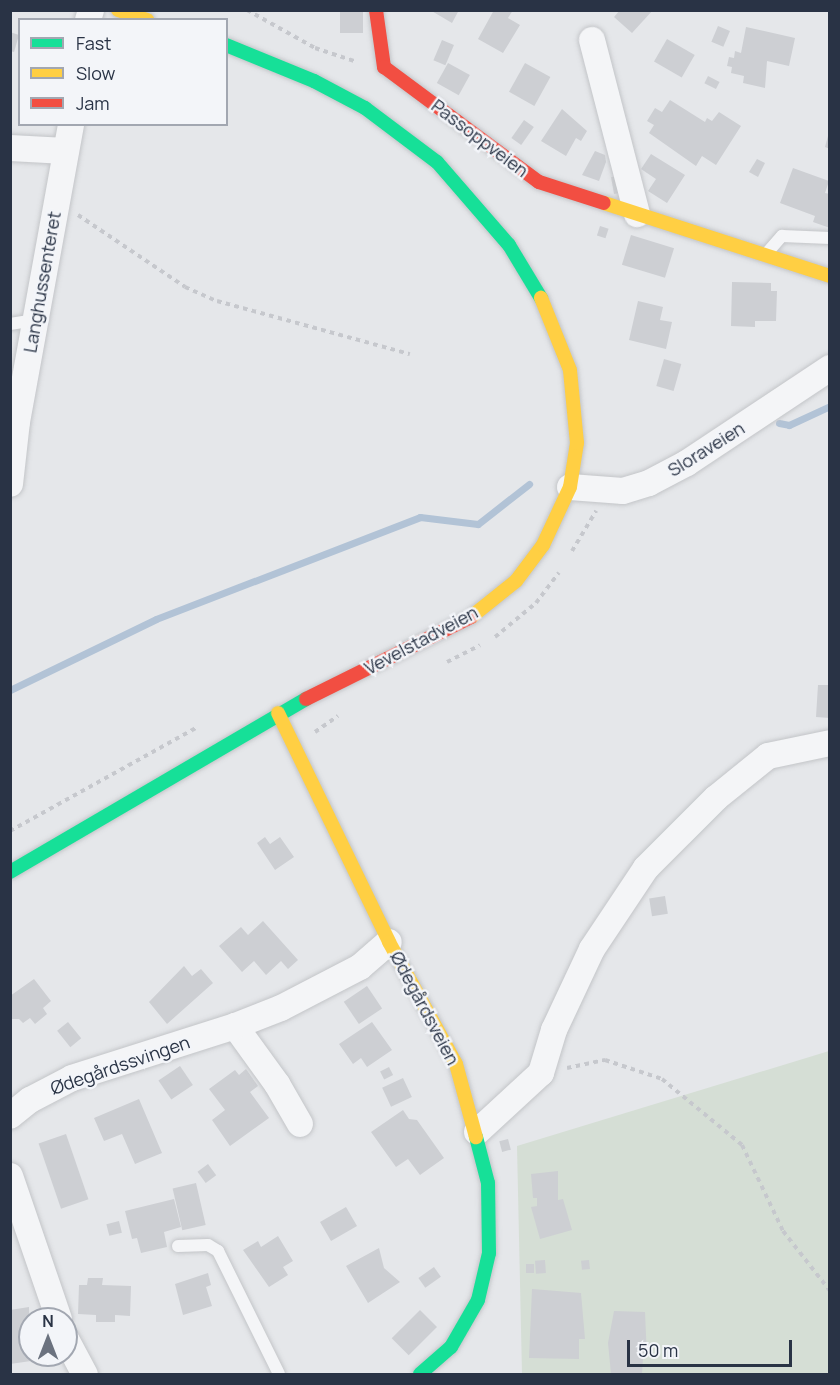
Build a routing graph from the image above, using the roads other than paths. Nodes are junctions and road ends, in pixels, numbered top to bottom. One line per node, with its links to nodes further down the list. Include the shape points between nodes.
1 (118, 10): 3 (main road)
2 (376, 10): 9 (main road, Passoppveien, via 384,67 540,182)
3 (141, 18)
4 (591, 40): 9 (street)
5 (228, 46): 18 (main road, Vevelstadveien, via 314,81 365,108 437,162 509,244 537,288 570,370 577,443)
6 (71, 126): 8 (street, Langhussenteret)
7 (10, 148): 8 (street)
8 (66, 151): 13 (street, Langhussenteret)
9 (637, 214): 11 (main road, Passoppveien)
10 (830, 238): 11 (lane, via 782,236)
11 (766, 254): 12 (main road, Passoppveien)
12 (830, 276)
13 (36, 320): 14 (lane); 16 (street, Langhussenteret)
14 (10, 324)
15 (830, 368): 18 (street, Sloraveien, via 687,463 650,483 623,490)
16 (14, 424): 17 (street, Langhussenteret)
17 (10, 484)
18 (570, 487): 19 (main road, Vevelstadveien, via 543,545 516,581 477,614)
19 (278, 713): 21 (main road, Vevelstadveien); 22 (main road, Ødegårdsveien)
20 (830, 743): 26 (street, via 768,756 716,798 646,868 592,949 554,1030 541,1073)
21 (10, 872)
22 (389, 942): 23 (street, Ødegårdssvingen, via 360,967 321,989); 26 (main road, Ødegårdsveien, via 456,1064)
23 (235, 1026): 24 (street, Ødegårdssvingen, via 72,1078 30,1100); 25 (street)
24 (10, 1116)
25 (300, 1124)
26 (477, 1132): 31 (main road, Ødegårdsveien, via 488,1183 491,1226 484,1280 478,1300 451,1347)
27 (10, 1176): 29 (street)
28 (178, 1245): 30 (lane, via 208,1245 218,1251)
29 (55, 1307)
30 (279, 1374)
31 (420, 1374)

